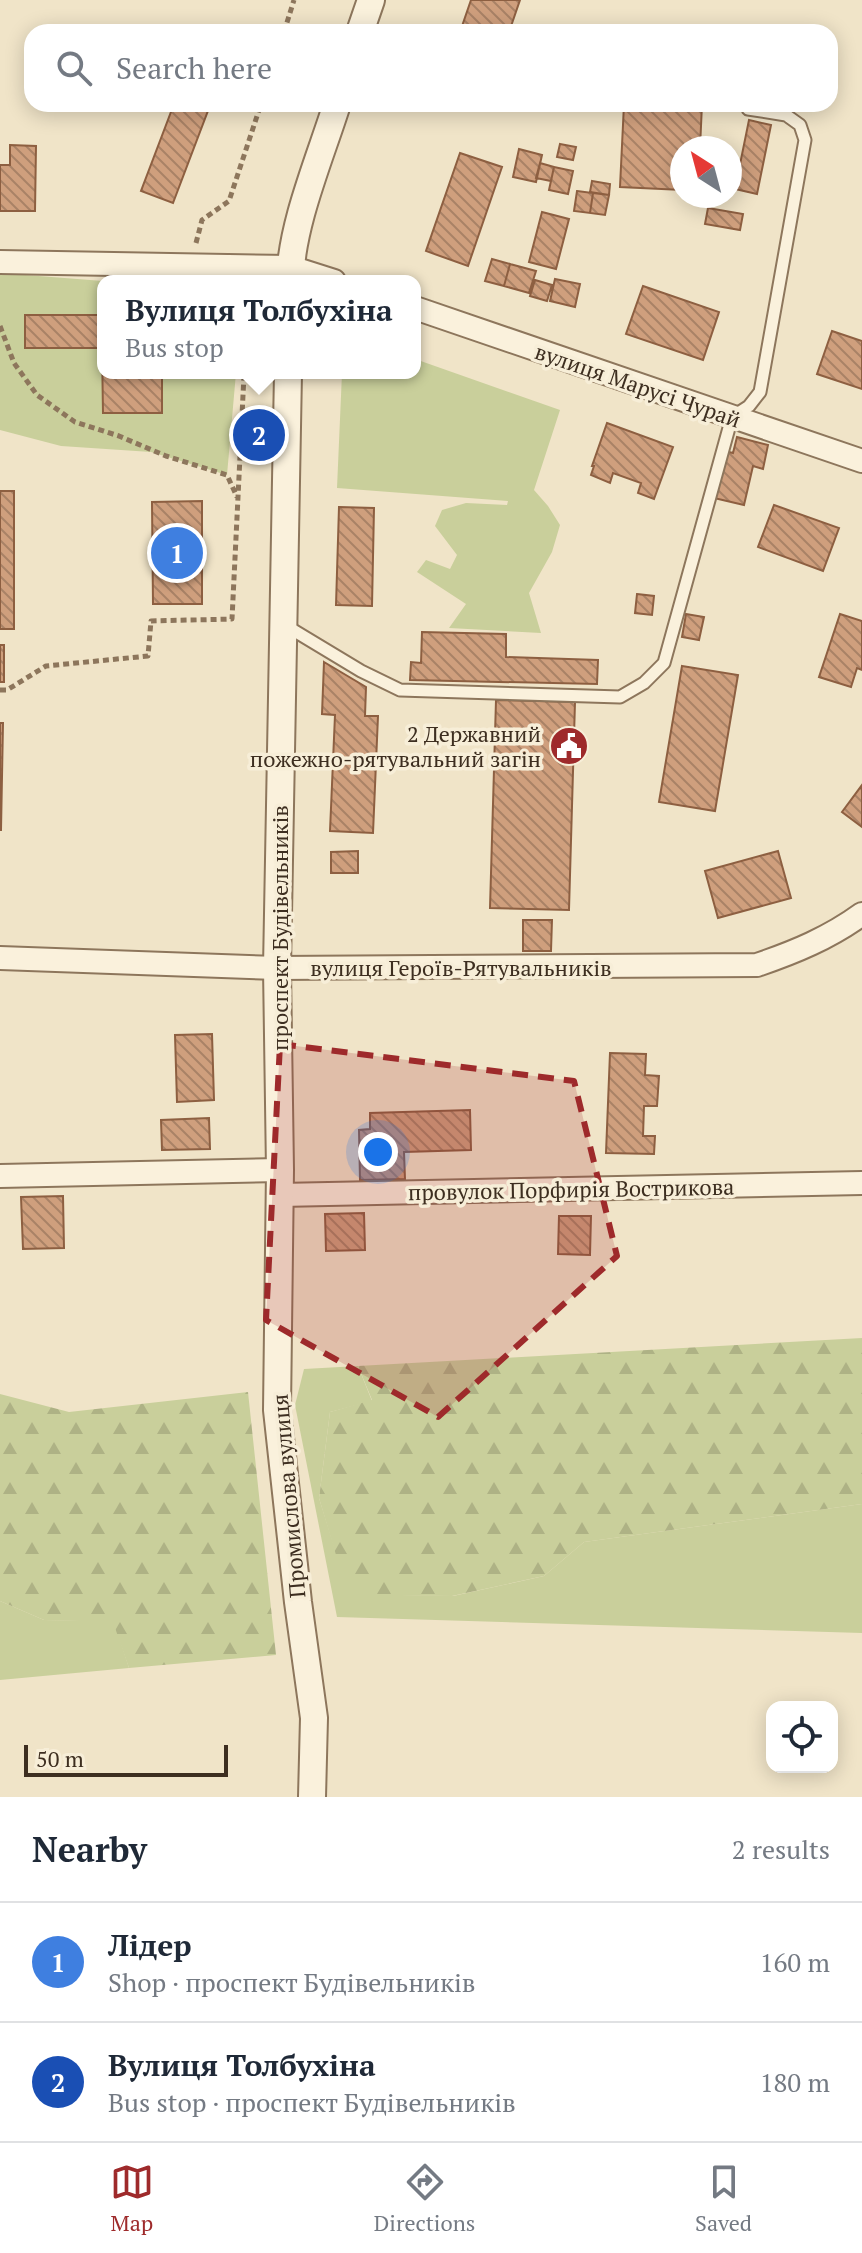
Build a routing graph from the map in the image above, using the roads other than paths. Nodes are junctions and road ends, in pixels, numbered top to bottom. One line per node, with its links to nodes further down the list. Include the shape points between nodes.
1 (371, 0): 2 (street)
2 (363, 24)
3 (334, 112): 6 (street, via 300,220)
4 (767, 112): 9 (lane, via 786,115 800,125 805,140 760,392)
5 (0, 262): 6 (street, via 191,265)
6 (290, 274)
7 (421, 310): 9 (street, вулиця Марусі Чурай)
8 (288, 379): 11 (street, проспект Будівельників)
9 (732, 417): 10 (street, вулиця Марусі Чурай); 11 (lane, via 664,663 620,697 400,690)
10 (862, 461)
11 (282, 624): 14 (street, проспект Будівельників)
12 (862, 914): 14 (street, вулиця Героїв-Рятувальників, via 800,951 757,965)
13 (0, 958): 14 (street, вулиця Героїв-Рятувальників)
14 (277, 968): 16 (street, проспект Будівельників)
15 (0, 1176): 16 (street, провулок Порфирія Вострикова)
16 (280, 1182): 17 (street, провулок Порфирія Вострикова); 18 (street, Промислова вулиця, via 277,1410 314,1718)
17 (862, 1183)
18 (312, 1797)

